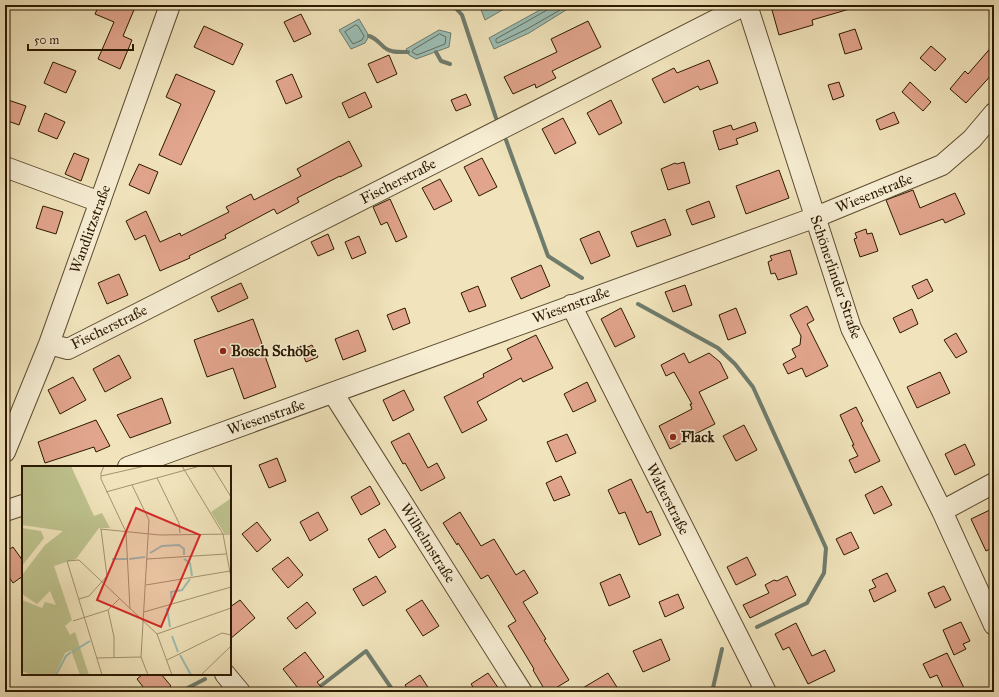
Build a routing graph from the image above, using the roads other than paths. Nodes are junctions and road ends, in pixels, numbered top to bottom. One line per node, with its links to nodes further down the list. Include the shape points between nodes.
1 (170, 5): 5 (street, Wandlitzstraße)
2 (746, 5): 6 (street, Schönerlinder Straße); 8 (street, Fischerstraße, via 68,349)
3 (994, 113): 6 (street, Wiesenstraße, via 972,139 942,165)
4 (5, 167): 5 (street)
5 (100, 202): 8 (street, Wandlitzstraße)
6 (816, 216): 7 (street, Wiesenstraße); 14 (street, Schönerlinder Straße, via 851,328)
7 (571, 305): 9 (street, Wiesenstraße); 20 (street, Walterstraße)
8 (49, 344): 10 (street, Wandlitzstraße)
9 (333, 393): 11 (street, Wiesenstraße); 19 (street, Wilhelmstraße)
10 (5, 452)
11 (131, 466)
12 (994, 483): 14 (street)
13 (22, 505): 15 (street)
14 (942, 511): 16 (street, Schönerlinder Straße)
15 (5, 512)
16 (994, 625)
17 (226, 675): 18 (street)
18 (240, 692)
19 (522, 692)
20 (766, 692)

